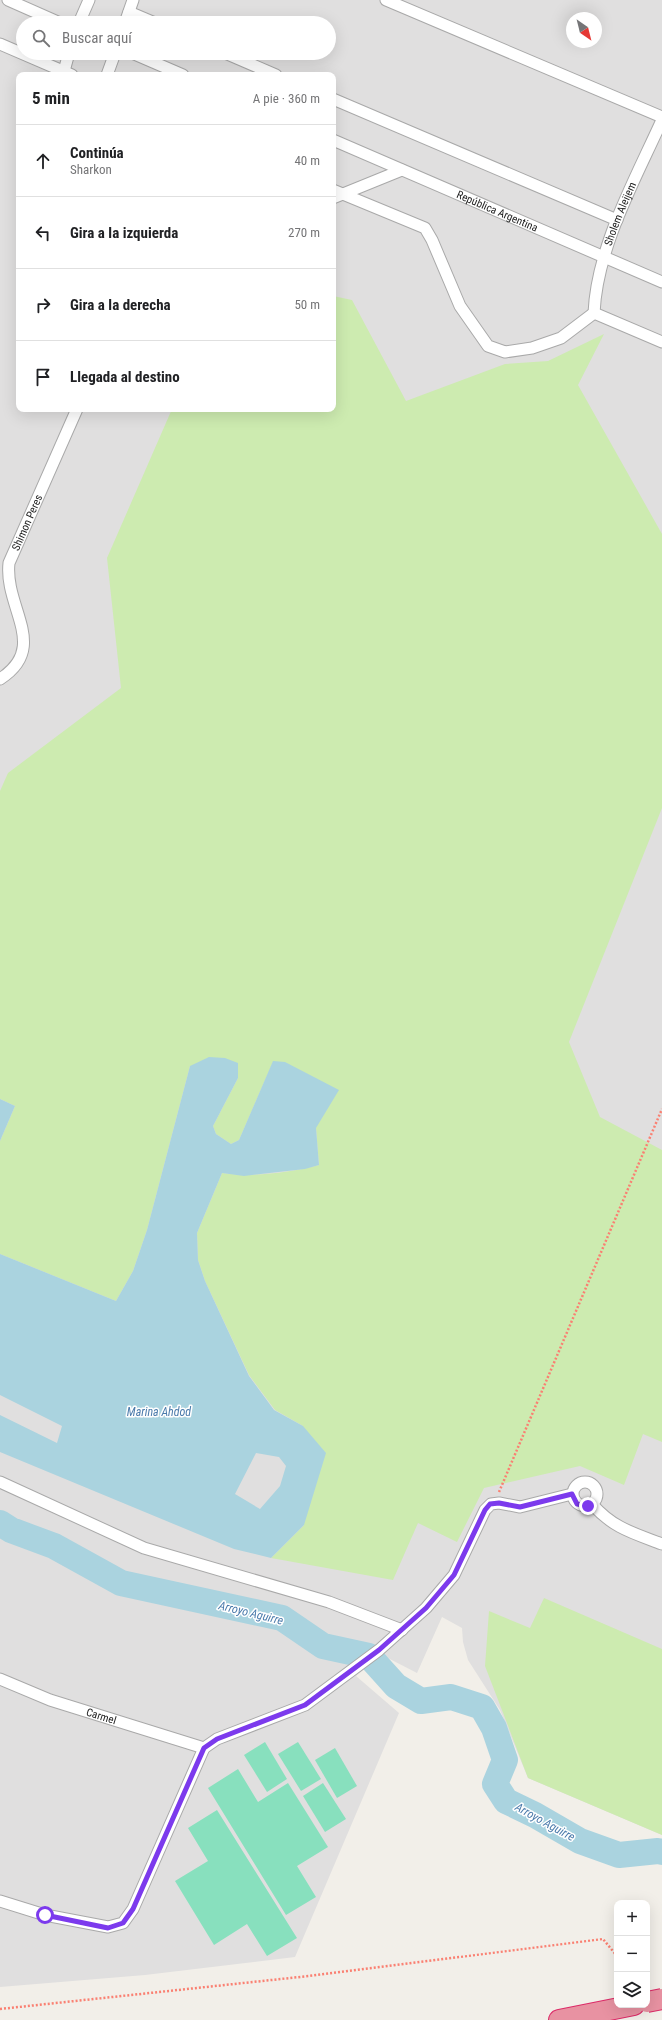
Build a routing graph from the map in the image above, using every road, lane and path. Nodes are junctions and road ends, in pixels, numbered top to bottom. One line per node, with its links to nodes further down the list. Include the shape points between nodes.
1 (8, 0): 6 (street)
2 (133, 0): 5 (street)
3 (386, 0): 23 (street)
4 (86, 1): 7 (street)
5 (129, 12): 8 (street); 9 (street)
6 (44, 16)
7 (81, 16)
8 (128, 16)
9 (138, 16)
10 (0, 44): 11 (street)
11 (16, 52)
12 (31, 60): 17 (street)
13 (69, 60): 18 (street)
14 (112, 60): 19 (street)
15 (148, 60): 20 (street)
16 (241, 60): 21 (street)
17 (52, 71)
18 (68, 72)
19 (108, 72)
20 (176, 72)
21 (269, 72)
22 (336, 100): 29 (street)
23 (662, 119): 29 (street, Sholem Aleijem)
24 (336, 141): 25 (street, República Argentina)
25 (402, 170): 27 (street); 30 (street, República Argentina)
26 (336, 191): 27 (street)
27 (344, 194): 28 (street); 32 (street, via 424,228 460,306 488,346 505,352 532,348 561,338)
28 (336, 197)
29 (617, 220): 30 (street, Sholem Aleijem)
30 (604, 257): 31 (street, República Argentina); 32 (street, Sholem Aleijem, via 594,293)
31 (662, 282)
32 (594, 313): 33 (street)
33 (662, 342)
34 (76, 412): 35 (street, Shimon Peres)
35 (4, 564): 36 (street, Shimon Peres, via 24,644 18,665)
36 (0, 679)
37 (662, 1110): 40 (path, via 527,1428 496,1499)
38 (0, 1482): 43 (street, via 144,1548 329,1602)
39 (572, 1494): 40 (street, via 520,1507); 41 (street, via 581,1506); 41 (street, via 578,1483 590,1483 597,1493)
40 (490, 1504): 43 (street, via 454,1575 426,1608)
41 (592, 1504): 42 (street, via 614,1525)
42 (662, 1544)
43 (402, 1630): 45 (street, via 305,1705 217,1739)
44 (0, 1679): 45 (street, Carmel, via 50,1700)
45 (204, 1748): 46 (street, via 133,1909 123,1923 108,1928 45,1915)
46 (0, 1901)
47 (614, 1952): 51 (path, via 603,1939 309,1976)
48 (662, 1999): 49 (highway, bridge)
49 (650, 2001)
50 (619, 2008): 52 (highway)
51 (0, 2009)
52 (559, 2020)

